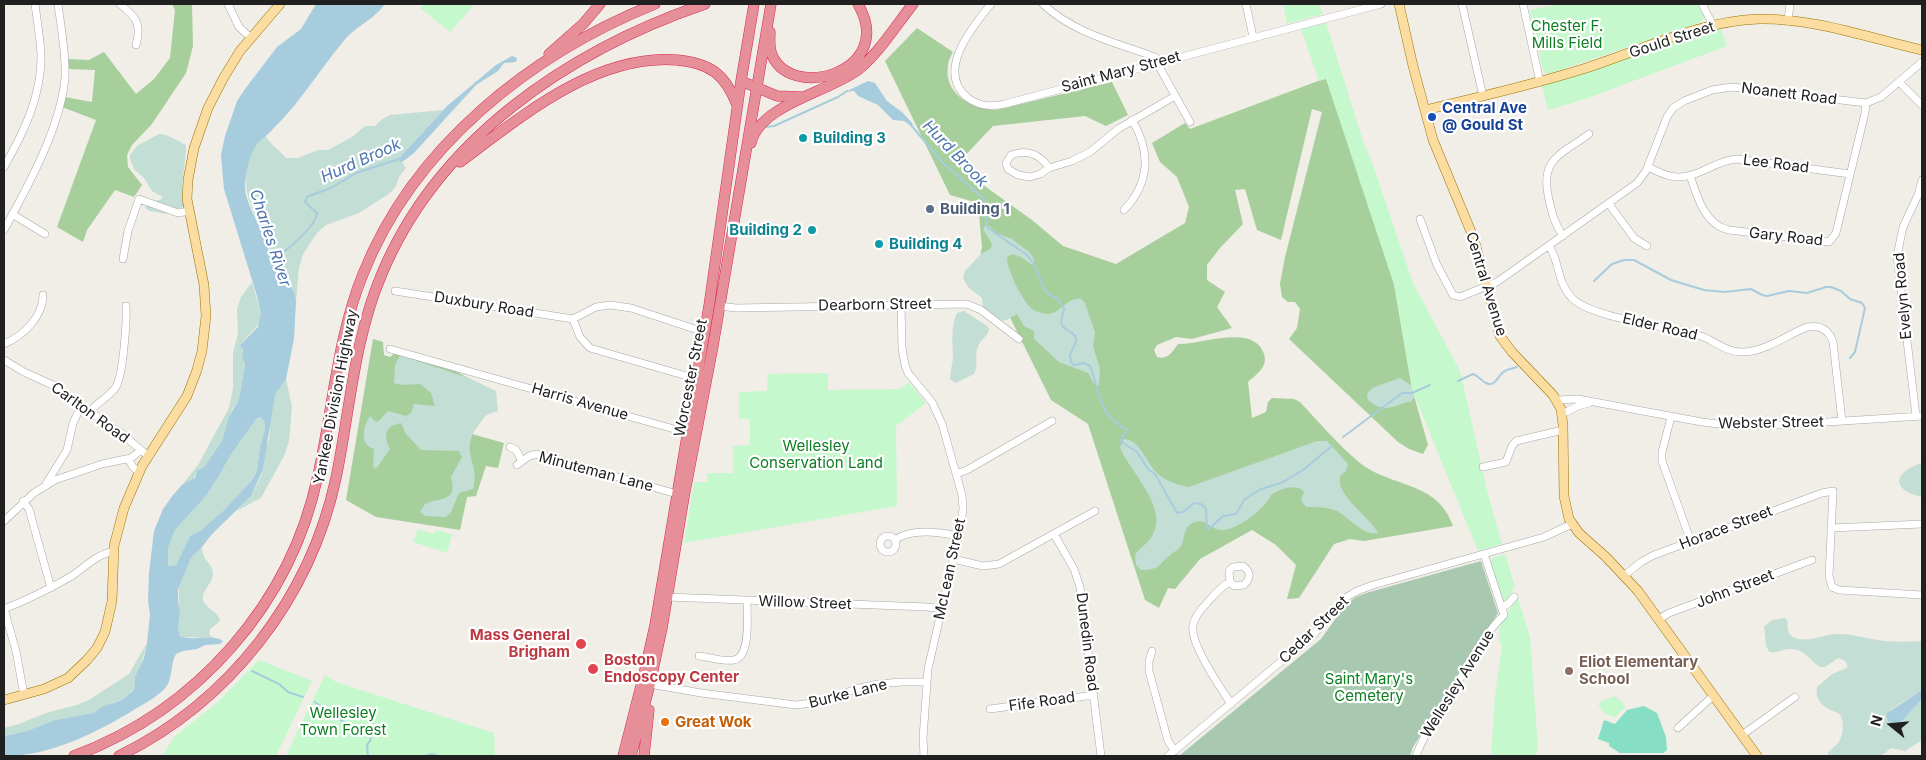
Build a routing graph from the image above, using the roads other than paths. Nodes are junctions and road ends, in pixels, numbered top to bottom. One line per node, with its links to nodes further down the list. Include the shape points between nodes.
1 (35, 4): 47 (street, via 41,53 38,86 29,119)
2 (58, 4): 57 (street, via 65,63 61,98 48,140)
3 (120, 4): 27 (street, via 134,17 139,27)
4 (228, 4): 26 (street, via 239,27)
5 (280, 4): 26 (main road)
6 (600, 4): 31 (highway, via 584,24)
7 (655, 4): 31 (highway, Yankee Division Highway, via 592,33)
8 (705, 4): 52 (highway, Yankee Division Highway, via 630,34 558,74 492,124)
9 (754, 4): 32 (highway, Worcester Street)
10 (771, 4): 22 (highway, Worcester Street)
11 (858, 4): 22 (highway, via 866,28 862,50 848,67 824,77 801,75 778,63 771,50)
12 (913, 4): 36 (highway, via 863,66 843,80)
13 (991, 4): 29 (street, Saint Mary Street, via 961,48 954,66 959,88 978,104 1000,105)
14 (1044, 4): 29 (street, via 1072,26 1155,57)
15 (1246, 4): 25 (street)
16 (1381, 4): 25 (street, Saint Mary Street)
17 (1399, 4): 42 (main road, Central Avenue)
18 (1462, 4): 38 (street)
19 (1523, 4): 33 (street)
20 (1702, 4): 24 (street)
21 (1790, 4): 23 (street)
22 (769, 16): 35 (highway, Worcester Street)
23 (1788, 21): 24 (main road, Gould Street, via 1746,20); 28 (main road, Gould Street)
24 (1713, 25): 33 (main road, Gould Street)
25 (1253, 37): 29 (street, Saint Mary Street)
26 (251, 38): 56 (main road, via 224,77 203,121 190,166)
27 (136, 45)
28 (1922, 50)
29 (1159, 62): 37 (street)
30 (1922, 62): 34 (street)
31 (534, 70): 141 (highway, Yankee Division Highway, via 479,113 438,153 406,193 376,244 346,324 308,513 286,567 262,609 225,655 182,695 134,728)
32 (741, 81): 35 (highway); 40 (highway, Worcester Street)
33 (1540, 82): 38 (main road, Gould Street)
34 (1899, 82): 39 (street, via 1878,99); 41 (street)
35 (756, 88): 36 (highway, via 782,97); 46 (highway, Worcester Street)
36 (805, 96): 46 (highway, via 768,116 754,134)
37 (1175, 96): 43 (street); 44 (street)
38 (1483, 96): 42 (main road, Gould Street)
39 (1866, 103): 48 (street, Noanett Road, via 1740,87 1712,90 1670,110); 50 (street, Gary Road)
40 (737, 106): 52 (highway, via 725,81 706,66 673,60 631,65 584,80 552,97); 72 (highway, Worcester Street)
41 (1922, 106)
42 (1425, 110): 65 (main road, Central Avenue, via 1438,154 1472,234)
43 (1132, 120): 49 (street, via 1087,154); 55 (street, via 1143,140 1146,161 1139,189)
44 (1190, 122)
45 (1589, 134): 61 (street, via 1554,159 1546,176 1554,218)
46 (743, 165): 70 (highway, Worcester Street)
47 (4, 167)
48 (1648, 167): 51 (street, Lee Road, via 1673,177); 54 (street, Noanett Road, via 1639,181)
49 (1049, 168): 49 (street, via 1042,158 1026,153 1013,154 1006,163 1010,171 1024,177 1036,176)
50 (1850, 174): 51 (street, Lee Road, via 1737,159); 51 (street, Gary Road, via 1836,233 1827,243 1719,227 1707,216)
51 (1690, 175)
52 (441, 176): 142 (highway, Yankee Division Highway, via 402,231 371,302 358,349 331,499 314,547 292,592 260,642 220,687 173,725)
53 (1922, 181): 85 (street, Evelyn Road, via 1903,227 1897,256)
54 (1609, 204): 61 (street, Noanett Road); 63 (street, via 1634,238)
55 (1124, 210)
56 (189, 211): 64 (street, via 178,213 139,199); 92 (main road, via 204,285 206,316 202,350 187,396)
57 (12, 214): 59 (street); 60 (street)
58 (1420, 219): 65 (street, Noanett Road, via 1452,295 1460,298)
59 (4, 230)
60 (45, 234)
61 (1563, 236): 62 (street, Noanett Road)
62 (1549, 246): 65 (street, Noanett Road); 88 (street, Elder Road, via 1566,290 1576,302 1593,311 1698,335 1737,352 1754,351 1807,327 1822,328 1830,334 1833,342)
63 (1647, 246)
64 (123, 259)
65 (1487, 287): 80 (main road, Central Avenue, via 1504,342)
66 (395, 291): 71 (street, Duxbury Road)
67 (43, 294): 74 (street, via 33,321)
68 (901, 305): 70 (street, Dearborn Street); 73 (street, Dearborn Street, via 970,304); 98 (street, McLean Street, via 905,365 939,415)
69 (126, 306): 83 (street, via 119,379 114,390)
70 (720, 306): 120 (highway, Worcester Street)
71 (573, 319): 72 (street, via 596,307 610,305 631,308); 79 (street, via 580,337 590,348)
72 (704, 332): 79 (highway, Worcester Street)
73 (1019, 339)
74 (4, 344)
75 (390, 349): 78 (street, Harris Avenue)
76 (4, 360): 82 (street, Carlton Road, via 57,387)
77 (466, 363): 78 (street)
78 (473, 372): 90 (street, Harris Avenue)
79 (697, 379): 90 (highway, Worcester Street)
80 (1557, 400): 81 (street, Webster Street, via 1574,398); 84 (main road, Central Avenue)
81 (1592, 403): 84 (street, Webster Street); 86 (street, Webster Street)
82 (81, 406): 83 (street, Carlton Road); 94 (street)
83 (90, 411): 92 (street, Carlton Road)
84 (1562, 414): 89 (main road, Central Avenue)
85 (1919, 416): 88 (street, Webster Street)
86 (1671, 417): 88 (street, Webster Street, via 1742,426); 110 (street, via 1662,461)
87 (1052, 421): 98 (street)
88 (1842, 421)
89 (1563, 430): 95 (street, via 1516,441 1506,462); 104 (main road, Central Avenue, via 1564,496)
90 (688, 432): 100 (highway, Worcester Street)
91 (510, 446): 100 (street, Minuteman Lane, via 516,450 519,463 537,454)
92 (144, 453): 93 (street); 96 (main road)
93 (128, 459): 96 (street); 97 (street)
94 (60, 464): 97 (street); 99 (street)
95 (1483, 467)
96 (139, 472): 111 (main road, via 122,514)
97 (73, 473): 99 (street)
98 (956, 474): 108 (street, McLean Street, via 963,504)
99 (45, 486): 101 (street)
100 (677, 494): 140 (highway, Worcester Street, via 651,646)
101 (23, 501): 103 (street); 117 (street, via 29,509)
102 (1095, 511): 107 (street)
103 (4, 521)
104 (1572, 524): 112 (street, Cedar Street, via 1546,536); 115 (main road, Central Avenue)
105 (1922, 524): 106 (street)
106 (1831, 528): 110 (street, Horace Street, via 1833,491 1822,492); 118 (street, via 1828,576 1830,585 1835,589)
107 (1054, 534): 113 (street, via 995,565 982,566); 131 (street, Dunedin Road, via 1074,569 1080,587)
108 (958, 536): 109 (street, via 912,534); 113 (street, McLean Street)
109 (895, 540)
110 (1691, 542): 115 (street, Horace Street, via 1645,559)
111 (113, 552): 117 (street, via 105,553); 130 (main road, via 110,614 96,648 68,678)
112 (1484, 554): 122 (street); 135 (street, Cedar Street, via 1352,593 1315,633)
113 (953, 559): 124 (street, McLean Street)
114 (1812, 560): 125 (street, John Street)
115 (1625, 575): 125 (main road, Central Avenue)
116 (1230, 582): 135 (street, via 1199,612 1192,631 1208,669)
117 (51, 588): 123 (street)
118 (1922, 595)
119 (1514, 597): 122 (street)
120 (668, 598): 121 (street, Willow Street); 129 (highway, Worcester Street)
121 (748, 602): 124 (street, Willow Street); 127 (street, via 746,644 742,656 732,660)
122 (1502, 607): 147 (street, Wellesley Avenue, via 1504,615 1463,673)
123 (4, 609): 130 (street)
124 (942, 610): 128 (street, McLean Street)
125 (1659, 619): 132 (main road, Central Avenue)
126 (1152, 651): 139 (street, via 1149,671 1168,739)
127 (699, 656)
128 (927, 682): 129 (street, Burke Lane, via 878,684 820,702 796,705); 144 (street, McLean Street)
129 (650, 684): 140 (highway, Worcester Street); 143 (highway)
130 (24, 695): 134 (main road)
131 (1094, 695): 136 (street, Fife Road); 145 (street, Dunedin Road)
132 (1713, 696): 137 (street); 138 (main road, Central Avenue)
133 (1795, 697): 138 (street)
134 (4, 700)
135 (1231, 704): 139 (street, Cedar Street)
136 (990, 709)
137 (1678, 728)
138 (1742, 735): 148 (main road, Central Avenue)
139 (1175, 752): 146 (street, Cedar Street)
140 (625, 755)
141 (74, 756)
142 (118, 756)
143 (644, 756)
144 (924, 756)
145 (1102, 756)
146 (1168, 756)
147 (1416, 756)
148 (1757, 756)

